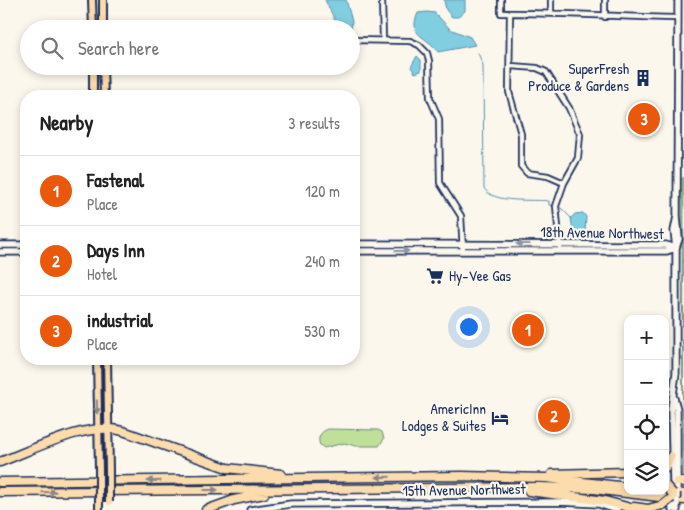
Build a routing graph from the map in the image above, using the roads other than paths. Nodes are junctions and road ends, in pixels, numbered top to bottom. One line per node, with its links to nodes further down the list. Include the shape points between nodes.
1 (92, 0): 12 (main road)
2 (103, 0): 13 (main road)
3 (382, 0): 15 (street)
4 (501, 0): 9 (street, via 501,13)
5 (551, 0): 8 (street)
6 (605, 0): 10 (street)
7 (678, 0): 11 (street)
8 (551, 12): 9 (street); 10 (street)
9 (510, 13): 16 (street)
10 (605, 17): 11 (street)
11 (677, 18): 21 (street)
12 (93, 20)
13 (103, 20)
14 (360, 40): 15 (street)
15 (383, 40): 26 (street, via 414,42 428,54 430,96 438,119 440,183 459,208)
16 (511, 66): 22 (street, via 509,92 521,134 521,166 527,173 548,176); 22 (street, via 545,71 577,124 579,154)
17 (93, 75): 19 (main road)
18 (103, 75): 20 (main road)
19 (93, 90)
20 (104, 90)
21 (681, 174): 23 (street)
22 (564, 183): 29 (street, via 556,210)
23 (677, 216): 24 (street); 31 (street)
24 (674, 239): 30 (street); 31 (street)
25 (360, 244): 26 (street, 18th Avenue Northwest)
26 (463, 244): 29 (street, 18th Avenue Northwest, one-way to 26); 33 (street)
27 (0, 245): 28 (street)
28 (20, 245)
29 (560, 248): 30 (street, 18th Avenue Northwest); 33 (street, 18th Avenue Northwest)
30 (664, 248): 31 (street, 18th Avenue Northwest); 36 (street)
31 (676, 248): 36 (street)
32 (360, 251): 33 (street, 18th Avenue Northwest, one-way to 33)
33 (463, 251)
34 (0, 252): 35 (street)
35 (20, 252)
36 (676, 268): 39 (street)
37 (97, 365): 40 (main road, one-way to 40)
38 (107, 365): 41 (main road)
39 (674, 398): 42 (street); 53 (street, via 677,408)
40 (98, 428): 41 (highway); 44 (highway); 61 (main road, bridge)
41 (108, 428): 47 (highway, via 235,470); 62 (main road, bridge)
42 (671, 456): 43 (highway); 53 (street)
43 (669, 460)
44 (0, 462)
45 (624, 472): 46 (highway)
46 (502, 476): 47 (highway, one-way to 47); 49 (highway)
47 (343, 478): 48 (highway, one-way to 48)
48 (0, 482)
49 (624, 486)
50 (493, 487): 51 (highway); 53 (highway, via 567,488); 60 (highway, via 566,495)
51 (343, 489): 52 (highway, one-way to 51); 63 (highway, via 258,494)
52 (0, 492)
53 (676, 496): 60 (highway, bridge, via 663,505 648,509)
54 (462, 502): 55 (street, 15th Avenue Northwest); 57 (street, 15th Avenue Northwest); 66 (street)
55 (515, 502): 56 (street, 15th Avenue Northwest); 67 (street)
56 (568, 502): 60 (street, 15th Avenue Northwest); 68 (street)
57 (413, 503): 58 (street, 15th Avenue Northwest); 65 (street)
58 (362, 507): 59 (street, 15th Avenue Northwest)
59 (264, 508): 64 (street, 15th Avenue Northwest)
60 (621, 508): 69 (highway)
61 (99, 510)
62 (109, 510)
63 (206, 510)
64 (250, 510)
65 (413, 510)
66 (462, 510)
67 (515, 510)
68 (568, 510)
69 (638, 510)

